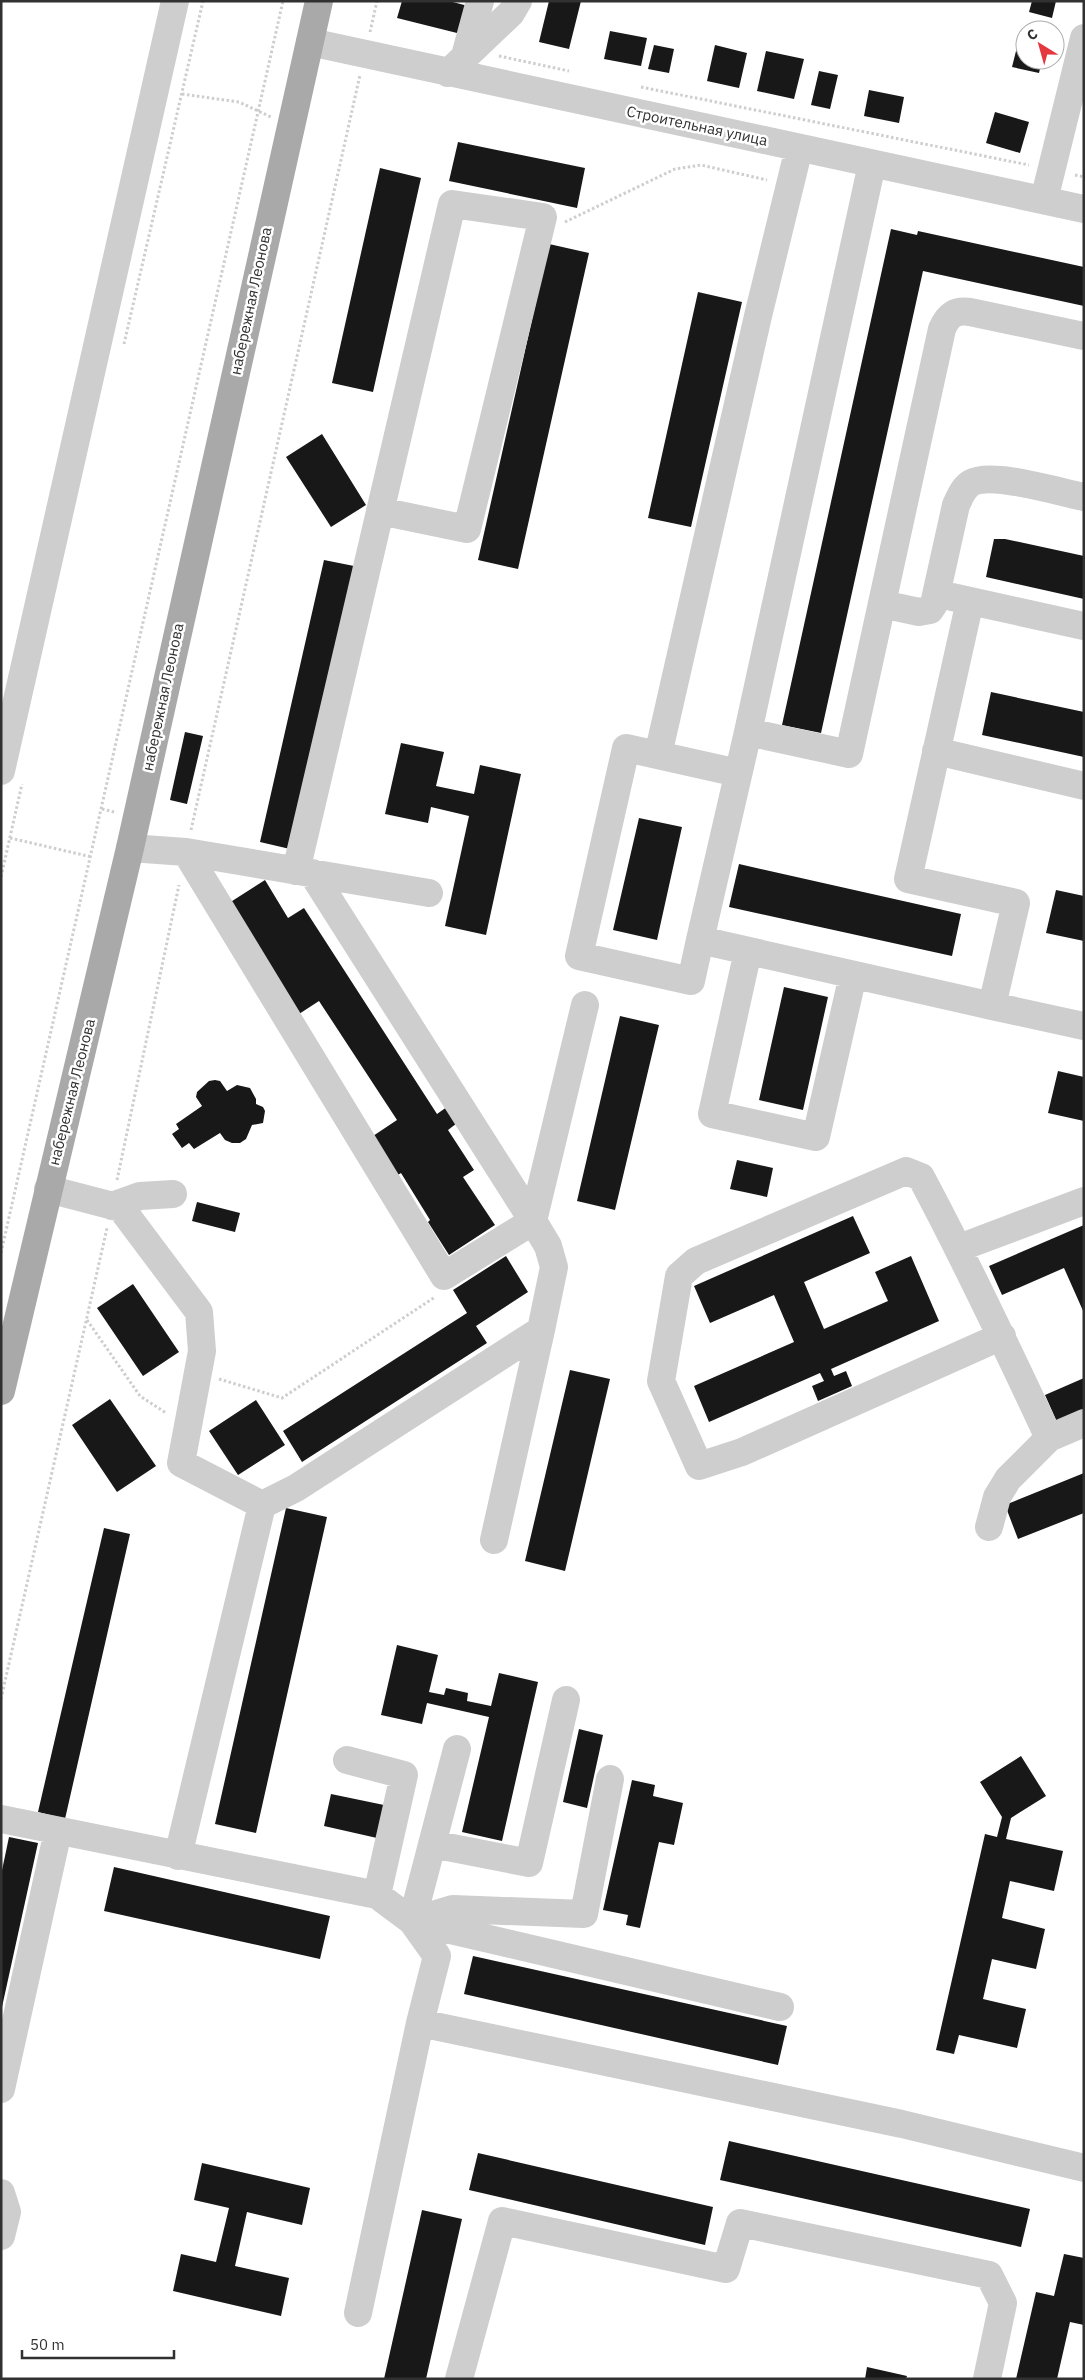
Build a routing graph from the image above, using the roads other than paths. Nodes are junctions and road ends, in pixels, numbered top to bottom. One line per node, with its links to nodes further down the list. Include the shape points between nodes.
1 (175, 1): 22 (street)
2 (319, 1): 6 (main road, набережная Леонова)
3 (480, 1): 7 (street)
4 (518, 1): 7 (street, via 511,13)
5 (1084, 38): 10 (street)
6 (310, 42): 7 (street, Строительная улица, via 364,54); 25 (main road, набережная Леонова)
7 (462, 60): 8 (street, Строительная улица)
8 (799, 148): 9 (street, Строительная улица); 21 (street)
9 (872, 164): 10 (street, Строительная улица); 19 (street)
10 (1044, 200): 11 (street, Строительная улица)
11 (1084, 209)
12 (1084, 336): 17 (street, via 970,312 960,311 947,318)
13 (1084, 497): 15 (street, via 998,478 983,478 970,483 956,505)
14 (380, 512): 14 (street, via 452,204 543,217 467,530); 27 (street)
15 (936, 594): 16 (street); 17 (street, via 930,610 925,612)
16 (970, 601): 18 (street); 20 (street)
17 (882, 604): 19 (street, via 849,754)
18 (1084, 626)
19 (748, 732): 23 (street)
20 (936, 751): 24 (street); 33 (street, via 908,879 1016,903)
21 (658, 755): 23 (street); 29 (street, via 626,748 579,956 691,981)
22 (1, 771)
23 (738, 773): 29 (street)
24 (1084, 786)
25 (130, 848): 26 (street); 35 (main road, набережная Леонова)
26 (186, 852): 27 (street); 39 (street, via 444,1276)
27 (304, 872): 28 (street); 39 (street)
28 (429, 893)
29 (700, 940): 30 (street)
30 (748, 951): 31 (street); 31 (street, via 712,1114 816,1138)
31 (853, 975): 33 (street)
32 (585, 1005): 39 (street)
33 (992, 1006): 34 (street)
34 (1084, 1026)
35 (48, 1189): 38 (street); 43 (main road, набережная Леонова)
36 (173, 1194): 38 (street, via 140,1196)
37 (1084, 1201): 40 (street)
38 (112, 1206): 46 (street, via 121,1208 199,1312 202,1351 180,1463)
39 (533, 1221): 41 (street, via 548,1246 554,1266)
40 (959, 1248): 42 (street); 42 (street, via 921,1177 906,1171 696,1261 679,1276 661,1381 699,1466 742,1452)
41 (541, 1330): 46 (street, via 296,1488); 48 (street)
42 (1002, 1336): 45 (street)
43 (1, 1391)
44 (1084, 1422): 45 (street)
45 (1050, 1438): 47 (street, via 1008,1479 997,1497)
46 (262, 1505): 56 (street)
47 (988, 1527)
48 (494, 1540)
49 (566, 1700): 55 (street, via 529,1863)
50 (457, 1749): 55 (street)
51 (347, 1760): 57 (street, via 404,1775)
52 (610, 1779): 58 (street, via 584,1914 453,1909)
53 (1, 1819): 54 (street)
54 (58, 1831): 56 (street); 61 (street)
55 (432, 1844): 58 (street)
56 (178, 1856): 57 (street)
57 (377, 1895): 58 (street)
58 (412, 1921): 59 (street); 60 (street, via 437,1956)
59 (780, 2007)
60 (420, 2023): 62 (street, via 902,2124); 65 (street)
61 (1, 2089)
62 (1084, 2168)
63 (1, 2193): 64 (street, via 7,2212)
64 (1, 2236)
65 (358, 2313)
66 (459, 2379): 67 (street, via 502,2221 726,2269 740,2223 989,2274 1003,2304)
67 (986, 2379)

